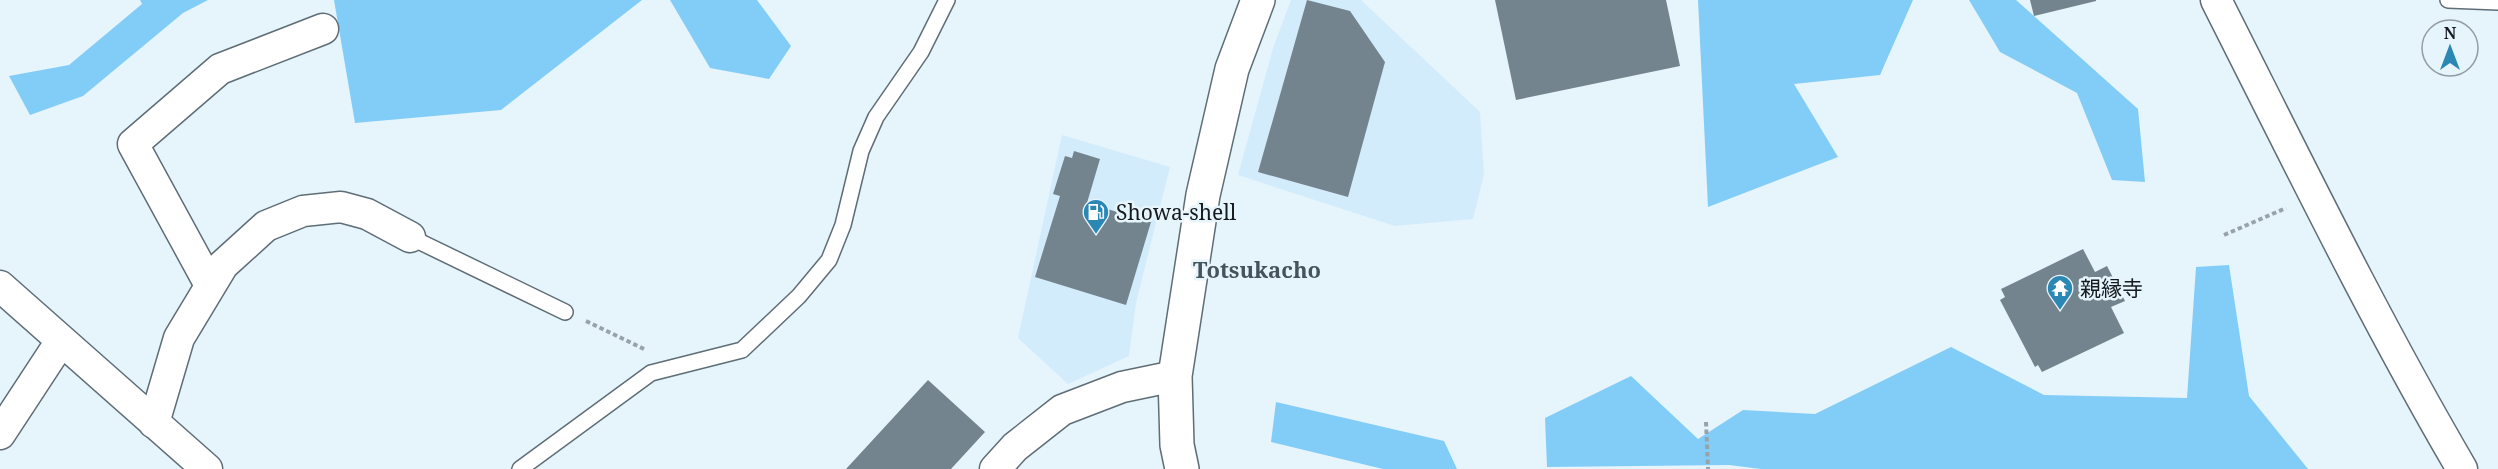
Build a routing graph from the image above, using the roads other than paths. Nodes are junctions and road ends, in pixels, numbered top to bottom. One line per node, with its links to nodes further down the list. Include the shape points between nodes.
1 (947, 0): 16 (lane, via 921,52 876,117 861,151 843,225 829,260 799,296 742,350 651,373)
2 (1258, 0): 12 (street, via 1233,69 1203,195)
3 (2216, 0): 19 (street, via 2314,195)
4 (2448, 0): 5 (lane)
5 (2498, 2)
6 (323, 29): 8 (street, via 220,69 133,144)
7 (410, 237): 8 (street, via 367,213 341,207 303,211 266,226 223,265); 10 (lane)
8 (210, 285): 13 (street, via 179,338)
9 (0, 286): 11 (street)
10 (565, 312)
11 (62, 341): 13 (street); 14 (street)
12 (1174, 376): 17 (street, via 1122,387 1062,410 1015,447); 18 (street, via 1177,446)
13 (154, 423): 15 (street)
14 (0, 434)
15 (199, 466)
16 (520, 469)
17 (995, 469)
18 (1182, 469)
19 (2462, 469)

